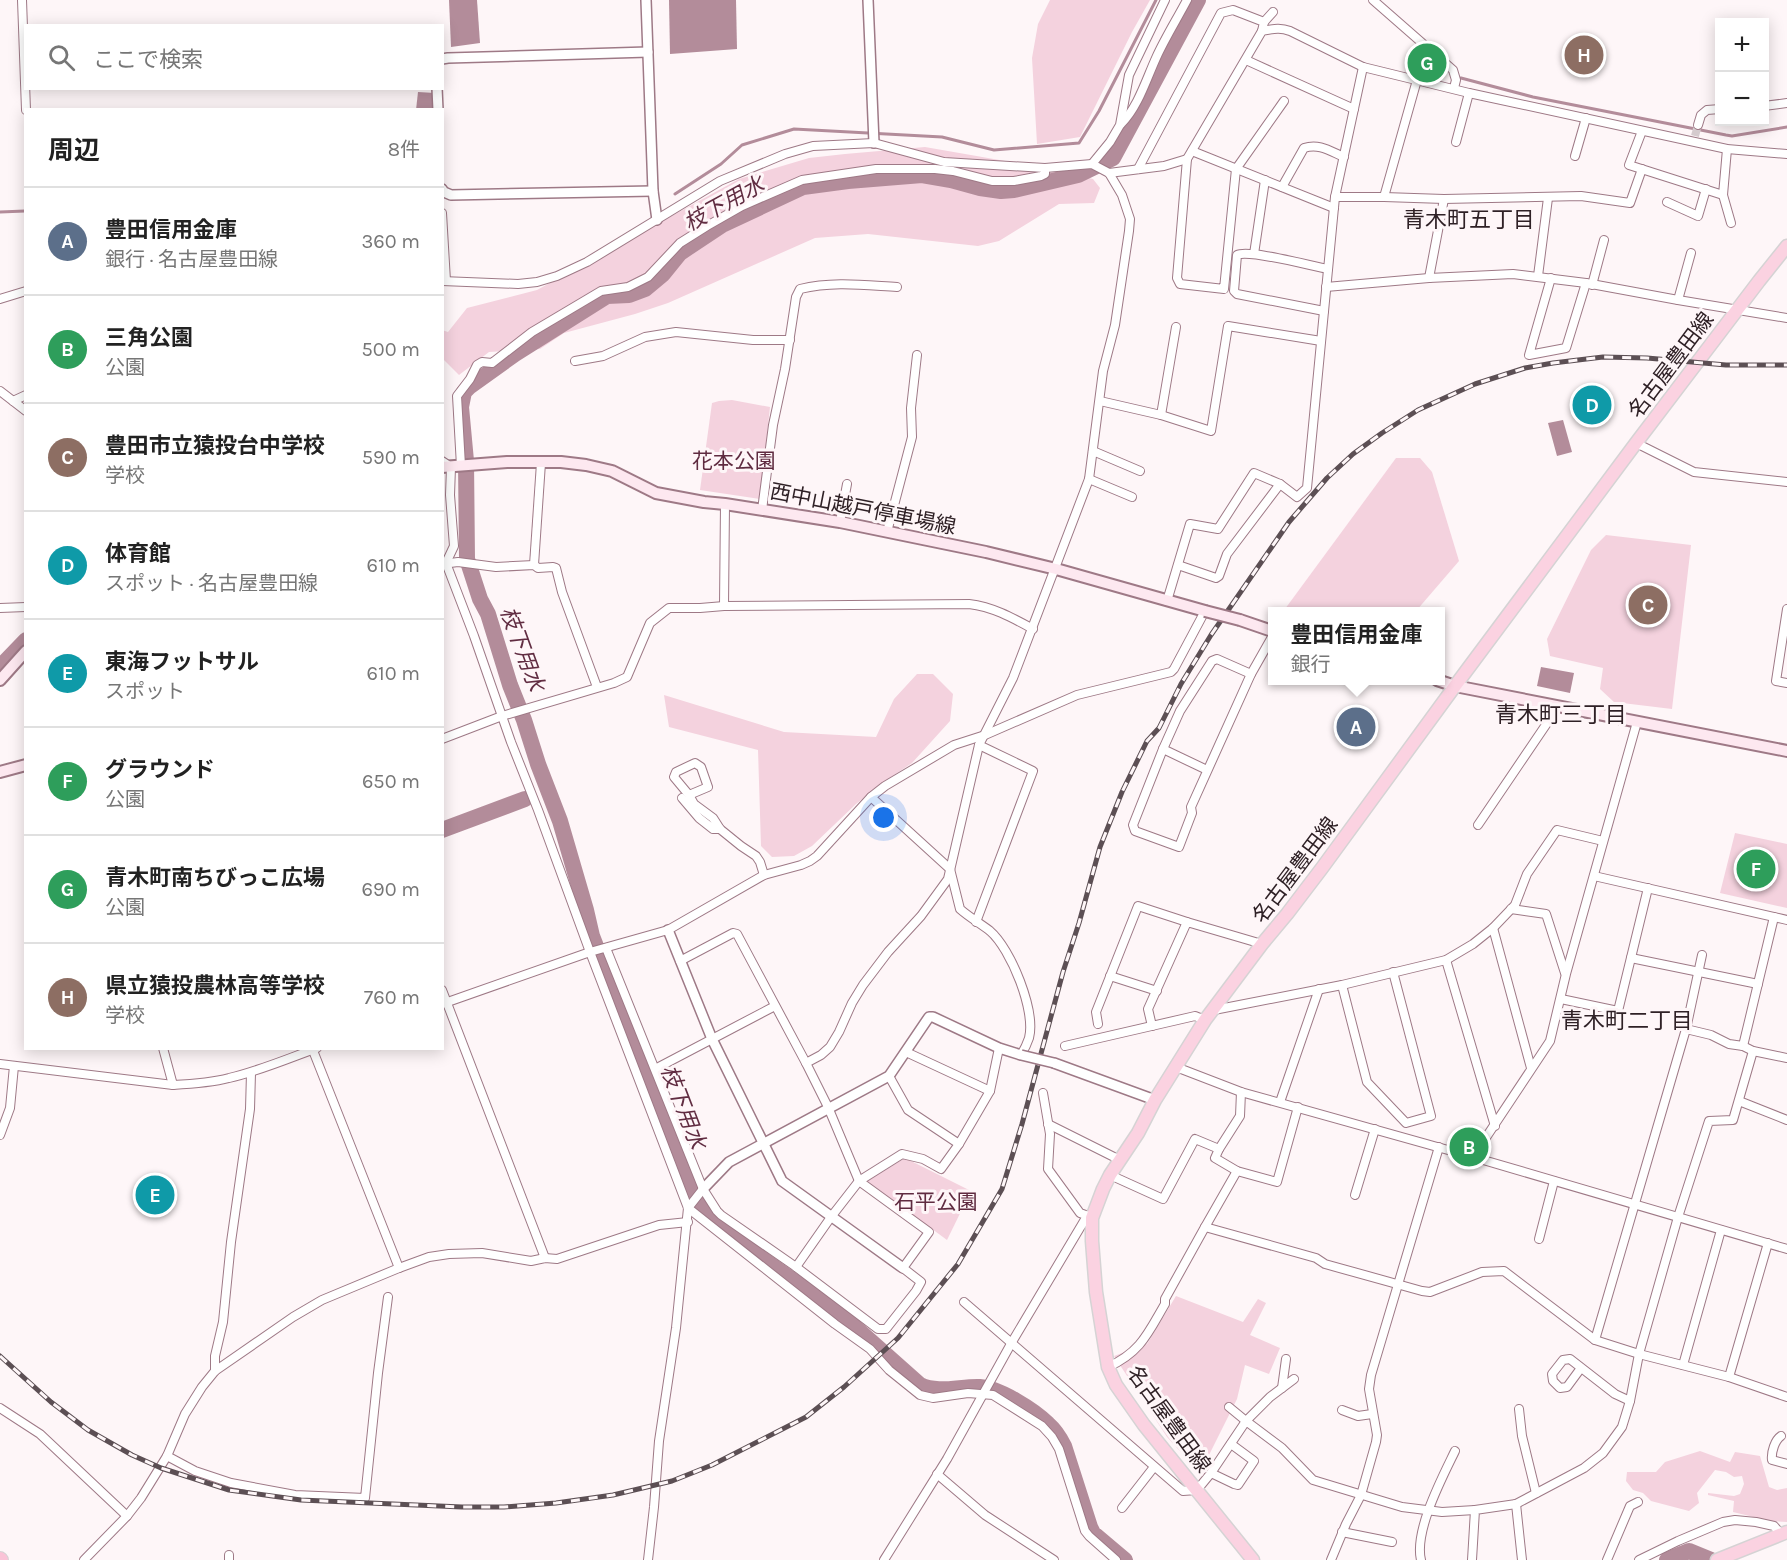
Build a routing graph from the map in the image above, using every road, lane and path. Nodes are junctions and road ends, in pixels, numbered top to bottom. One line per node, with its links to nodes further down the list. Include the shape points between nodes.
1 (22, 0): 11 (street)
2 (646, 0): 10 (street)
3 (868, 0): 31 (street)
4 (1165, 0): 28 (street, via 1129,75)
5 (1187, 0): 28 (street, via 1144,87)
6 (1373, 0): 16 (street, via 1453,70)
7 (1273, 12): 8 (street)
8 (1264, 22): 9 (street); 42 (street, via 1233,10 1221,12)
9 (1262, 31): 13 (street); 14 (street, via 1281,27)
10 (648, 52): 12 (street); 48 (street)
11 (24, 55)
12 (444, 59)
13 (1246, 60): 25 (street); 34 (street)
14 (1363, 67): 15 (street); 25 (street)
15 (1417, 80): 16 (street); 52 (street)
16 (1454, 88): 19 (street)
17 (25, 90): 23 (street)
18 (437, 90): 24 (street)
19 (1469, 93): 27 (street); 32 (street)
20 (1284, 101): 41 (street)
21 (1787, 103): 22 (street)
22 (1769, 105)
23 (26, 108)
24 (438, 108)
25 (1354, 109): 37 (street)
26 (1715, 110): 29 (street, via 1701,115)
27 (1586, 118): 30 (street); 36 (street)
28 (1119, 125): 39 (street)
29 (1698, 125)
30 (1642, 131): 33 (street); 43 (street, via 1629,165)
31 (874, 142): 40 (street, via 944,162); 57 (street, via 813,146 785,154 720,181)
32 (1456, 142)
33 (1727, 149): 35 (street); 50 (street)
34 (1192, 151): 38 (street); 41 (street)
35 (1787, 154)
36 (1575, 156)
37 (1344, 157): 46 (street, via 1319,146 1304,148); 51 (street)
38 (1187, 159): 41 (street, via 1177,278 1180,284 1224,289); 42 (street)
39 (1092, 164): 40 (street); 44 (street)
40 (1045, 168): 91 (street, via 1041,176 999,182 935,169 876,169 802,180 742,206 680,243 648,277 628,287 601,291 532,332 492,363 477,365 457,396)
41 (1236, 168): 45 (street)
42 (1138, 169): 44 (street)
43 (1641, 169): 47 (street); 53 (street, via 1630,203 1581,196)
44 (1109, 173): 85 (street, via 1130,219)
45 (1265, 180): 46 (street); 62 (street)
46 (1282, 187): 56 (street)
47 (1706, 189): 50 (street); 55 (street, via 1698,216)
48 (653, 190): 49 (street, via 451,195); 57 (street)
49 (444, 192)
50 (1723, 195): 58 (street)
51 (1335, 197): 52 (street); 56 (street)
52 (1384, 197): 54 (street)
53 (1548, 198): 54 (street); 64 (street)
54 (1444, 199): 65 (street)
55 (1666, 202)
56 (1334, 208): 63 (street)
57 (657, 220): 67 (street, via 573,270 537,282)
58 (1731, 223)
59 (1604, 240): 68 (street)
60 (1787, 246): 74 (main road, 名古屋豊田線)
61 (1691, 253): 73 (street)
62 (1254, 254): 63 (street); 75 (street, via 1237,255 1237,294)
63 (1328, 269): 70 (street)
64 (1538, 276): 65 (street); 66 (street)
65 (1429, 278): 70 (street)
66 (1551, 278): 68 (street); 68 (street, via 1529,355 1566,348)
67 (444, 281)
68 (1589, 284): 73 (street)
69 (897, 287): 78 (street, via 836,283 800,290)
70 (1326, 287): 75 (street)
71 (24, 292): 72 (street)
72 (0, 298)
73 (1678, 300): 74 (street)
74 (1737, 309): 76 (street); 88 (main road, 名古屋豊田線)
75 (1324, 311): 79 (street)
76 (1787, 318)
77 (1176, 327): 87 (street)
78 (790, 340): 81 (street, via 676,332 645,337 603,356); 99 (street, via 772,425)
79 (1321, 341): 87 (street, via 1228,326 1211,431); 96 (street, via 1307,488 1297,497)
80 (916, 355): 101 (street, via 912,437)
81 (575, 361)
82 (0, 391): 84 (street)
83 (24, 396): 84 (street)
84 (13, 401): 86 (street)
85 (1100, 401): 87 (street); 89 (street)
86 (24, 409)
87 (1161, 415)
88 (1636, 443): 94 (street, via 1694,472); 120 (main road, 名古屋豊田線)
89 (1093, 451): 92 (street); 93 (street)
90 (541, 463): 91 (main road, 西中山越戸停車場線); 98 (main road, 西中山越戸停車場線, via 586,465 612,471 656,493); 103 (street)
91 (454, 465): 102 (street, via 450,495 454,546)
92 (1140, 471)
93 (1089, 479): 97 (street); 105 (street)
94 (1787, 482)
95 (847, 484): 100 (street)
96 (1280, 484): 104 (street, via 1227,554 1219,576); 104 (street, via 1254,473 1218,529 1190,524)
97 (1132, 497)
98 (725, 504): 99 (main road, 西中山越戸停車場線); 107 (street)
99 (762, 510): 100 (main road, 西中山越戸停車場線)
100 (840, 522): 101 (main road, 西中山越戸停車場線)
101 (887, 532): 105 (main road, 西中山越戸停車場線)
102 (444, 563): 103 (street); 123 (street)
103 (534, 565): 121 (street, via 556,568)
104 (1178, 565): 106 (street)
105 (1056, 569): 106 (main road, 西中山越戸停車場線); 112 (street)
106 (1167, 601): 111 (main road, 西中山越戸停車場線)
107 (724, 606): 112 (street, via 969,604 1001,611); 121 (street, via 669,608 650,623 627,677)
108 (24, 607): 109 (street)
109 (0, 608)
110 (1787, 609): 119 (street, via 1776,681)
111 (1205, 611): 113 (main road, 西中山越戸停車場線, bridge); 125 (street, via 1171,672 1077,695)
112 (1033, 629): 125 (street)
113 (1268, 630)
114 (1268, 644): 116 (street)
115 (24, 653): 117 (main road)
116 (1251, 674): 128 (street, via 1217,659 1212,661 1180,711); 131 (street)
117 (0, 680)
118 (1445, 683): 120 (main road)
119 (1787, 683)
120 (1455, 686): 122 (main road); 148 (main road, 名古屋豊田線)
121 (597, 687): 123 (street)
122 (1558, 707): 124 (main road); 135 (street)
123 (502, 716): 126 (street); 150 (street)
124 (1636, 722): 129 (main road); 136 (street)
125 (985, 735): 127 (street); 134 (street, via 954,745)
126 (444, 738)
127 (979, 745): 137 (street); 144 (street, via 1033,771)
128 (1163, 749): 131 (street); 131 (street, via 1133,825 1135,831 1179,847)
129 (1787, 751)
130 (24, 765): 132 (main road)
131 (1208, 770)
132 (0, 771)
133 (686, 796): 133 (street, via 708,787 695,763 676,772 674,777); 138 (street, via 756,856)
134 (871, 798): 137 (street); 138 (street, via 817,856)
135 (1478, 825)
136 (1603, 841): 139 (street); 141 (street, via 1557,830 1527,874)
137 (950, 869): 144 (street, via 960,909); 183 (street, via 948,879 921,916 863,985 830,1047)
138 (764, 876): 147 (street)
139 (1594, 876): 140 (street); 157 (street)
140 (1648, 888): 142 (street); 152 (street)
141 (1511, 909): 146 (street); 157 (street, via 1546,914)
142 (1774, 917): 143 (street); 159 (street)
143 (1787, 920)
144 (976, 922): 181 (street, via 991,932 1008,954 1026,996 1030,1037)
145 (1187, 922): 148 (street); 158 (street, via 1138,906); 162 (street)
146 (1492, 928): 153 (street); 187 (street)
147 (668, 930): 149 (street); 154 (street)
148 (1262, 944): 166 (main road, 名古屋豊田線)
149 (606, 948): 150 (street); 188 (street)
150 (592, 952): 164 (street); 219 (street)
151 (1702, 956): 156 (street)
152 (1631, 958): 156 (street); 163 (street, via 1618,1011)
153 (1446, 960): 155 (street); 203 (street)
154 (680, 961): 165 (street, via 735,932); 171 (street)
155 (1393, 972): 160 (street); 201 (street, via 1431,1116)
156 (1698, 972): 159 (street); 170 (street)
157 (1566, 974): 163 (street)
158 (1110, 976): 162 (street); 168 (street, via 1096,1012)
159 (1758, 984): 173 (street)
160 (1342, 985): 161 (street); 201 (street, via 1367,1082)
161 (1319, 989): 166 (street); 197 (street)
162 (1157, 991): 169 (street, via 1148,1009)
163 (1560, 999): 187 (street, via 1550,1041)
164 (445, 1004): 230 (street)
165 (775, 1006): 171 (street); 183 (street)
166 (1214, 1010): 167 (main road, 名古屋豊田線)
167 (1205, 1020): 169 (street, via 1196,1016); 186 (main road, 名古屋豊田線)
168 (1098, 1024)
169 (1152, 1026): 172 (street)
170 (1686, 1029): 173 (street); 220 (street)
171 (712, 1039): 188 (street); 207 (street)
172 (1065, 1046)
173 (1743, 1046): 179 (street)
174 (1787, 1046): 182 (street)
175 (999, 1048): 180 (street, via 929,1017); 181 (street); 192 (street)
176 (164, 1050): 191 (street)
177 (311, 1050): 189 (street)
178 (314, 1050): 232 (street)
179 (1753, 1051): 182 (street); 196 (street)
180 (906, 1052): 190 (street); 192 (street)
181 (1021, 1055): 195 (street, bridge)
182 (1786, 1057)
183 (806, 1063): 198 (street)
184 (0, 1064): 185 (street)
185 (14, 1066): 191 (street); 205 (street, via 10,1108)
186 (1176, 1067): 193 (street); 195 (main road, 名古屋豊田線)
187 (1531, 1068): 203 (street)
188 (655, 1069): 217 (street)
189 (250, 1073): 191 (street); 244 (street, via 250,1108)
190 (889, 1076): 198 (street); 208 (street, via 908,1110)
191 (173, 1085)
192 (990, 1091): 208 (street)
193 (1241, 1092): 197 (street); 210 (street, via 1240,1116)
194 (1043, 1093): 202 (street)
195 (1155, 1100): 212 (main road, 名古屋豊田線)
196 (1739, 1101): 200 (street); 223 (street, via 1733,1120 1709,1121)
197 (1280, 1102): 199 (street)
198 (828, 1107): 207 (street); 215 (street)
199 (1298, 1107): 204 (street); 213 (street, via 1276,1182)
200 (1787, 1120)
201 (1406, 1123): 206 (street)
202 (1048, 1124): 212 (street); 222 (street, via 1048,1169 1080,1213)
203 (1495, 1126): 211 (street)
204 (1375, 1129): 206 (street); 218 (street)
205 (0, 1135)
206 (1400, 1136): 209 (street)
207 (762, 1143): 217 (street, via 729,1162); 221 (street, via 782,1181)
208 (958, 1144): 215 (street, via 941,1168 902,1154)
209 (1438, 1147): 211 (street); 234 (street)
210 (1219, 1149): 213 (street, via 1215,1158); 214 (street, via 1196,1139 1163,1199)
211 (1473, 1156): 216 (street)
212 (1120, 1160): 214 (main road, 名古屋豊田線)
213 (1237, 1172): 225 (street)
214 (1110, 1175): 222 (main road, 名古屋豊田線)
215 (859, 1181): 221 (street); 233 (street, via 929,1232)
216 (1554, 1181): 220 (street); 227 (street)
217 (703, 1189): 219 (street); 231 (street, via 721,1215)
218 (1355, 1196)
219 (689, 1205): 224 (street); 248 (street, via 920,1395 933,1398)
220 (1636, 1205): 223 (street); 237 (street)
221 (831, 1217): 231 (street); 233 (street)
222 (1089, 1217): 238 (street); 242 (main road, 名古屋豊田線)
223 (1678, 1217): 226 (street); 239 (street)
224 (688, 1222): 230 (street, via 659,1225 556,1259); 278 (street, via 659,1440)
225 (1205, 1227): 234 (street); 242 (street, via 1142,1344)
226 (1721, 1230): 228 (street); 241 (street)
227 (1539, 1239)
228 (1768, 1243): 229 (street); 245 (street)
229 (1787, 1249)
230 (545, 1258): 232 (street, via 531,1261 482,1253 449,1254)
231 (796, 1267): 233 (street, via 880,1330 886,1329 921,1282)
232 (399, 1268): 244 (street, via 322,1300)
233 (903, 1268)
234 (1398, 1284): 237 (street, via 1430,1292 1482,1272 1503,1271); 255 (street, via 1368,1389)
235 (388, 1296): 260 (street, via 365,1498 310,1497 252,1487 212,1478)
236 (964, 1302): 238 (street)
237 (1595, 1340): 239 (street)
238 (1012, 1342): 248 (street); 262 (street)
239 (1639, 1354): 241 (street); 250 (street)
240 (1286, 1359): 247 (street)
241 (1683, 1365): 245 (street)
242 (1108, 1367): 265 (main road, 名古屋豊田線, via 1130,1406)
243 (1581, 1368): 250 (street)
244 (215, 1371): 260 (street, via 185,1414)
245 (1729, 1377): 249 (street)
246 (1294, 1379): 247 (street)
247 (1282, 1388): 256 (street)
248 (984, 1393): 264 (street); 281 (street, via 1032,1418 1052,1437 1085,1531)
249 (1787, 1396)
250 (1630, 1401): 266 (street, via 1622,1427 1603,1453 1584,1468)
251 (1229, 1407): 256 (street)
252 (0, 1408): 273 (street, via 40,1434)
253 (1519, 1409): 266 (street)
254 (1342, 1410): 255 (street, via 1358,1416)
255 (1372, 1414): 267 (street, via 1377,1436)
256 (1246, 1421): 258 (street); 267 (street, via 1282,1448 1313,1480)
257 (1781, 1436): 261 (street, via 1771,1456 1772,1460)
258 (1231, 1444): 263 (street); 263 (street, via 1254,1461 1238,1485)
259 (1455, 1451): 271 (street)
260 (167, 1456): 273 (street)
261 (1787, 1464)
262 (1154, 1467): 265 (street, via 1183,1491); 270 (street)
263 (1211, 1473): 265 (street)
264 (937, 1474): 279 (street); 280 (street, via 986,1515)
265 (1197, 1490): 282 (main road, 名古屋豊田線)
266 (1536, 1493): 269 (street)
267 (1361, 1495): 271 (street); 274 (street)
268 (1638, 1502): 287 (street, via 1630,1506)
269 (1516, 1504): 272 (street); 286 (street)
270 (1122, 1508)
271 (1429, 1510): 272 (street); 284 (street, via 1420,1542)
272 (1475, 1510): 285 (street)
273 (127, 1516): 277 (street)
274 (1342, 1532): 276 (street); 283 (street)
275 (1784, 1533): 288 (street, via 1756,1522 1723,1522); 289 (main road)
276 (1392, 1542)
277 (84, 1560)
278 (648, 1560)
279 (884, 1560)
280 (1054, 1560)
281 (1116, 1560)
282 (1253, 1560)
283 (1331, 1560)
284 (1421, 1560)
285 (1472, 1560)
286 (1522, 1560)
287 (1607, 1560)
288 (1639, 1560)
289 (1717, 1560)

